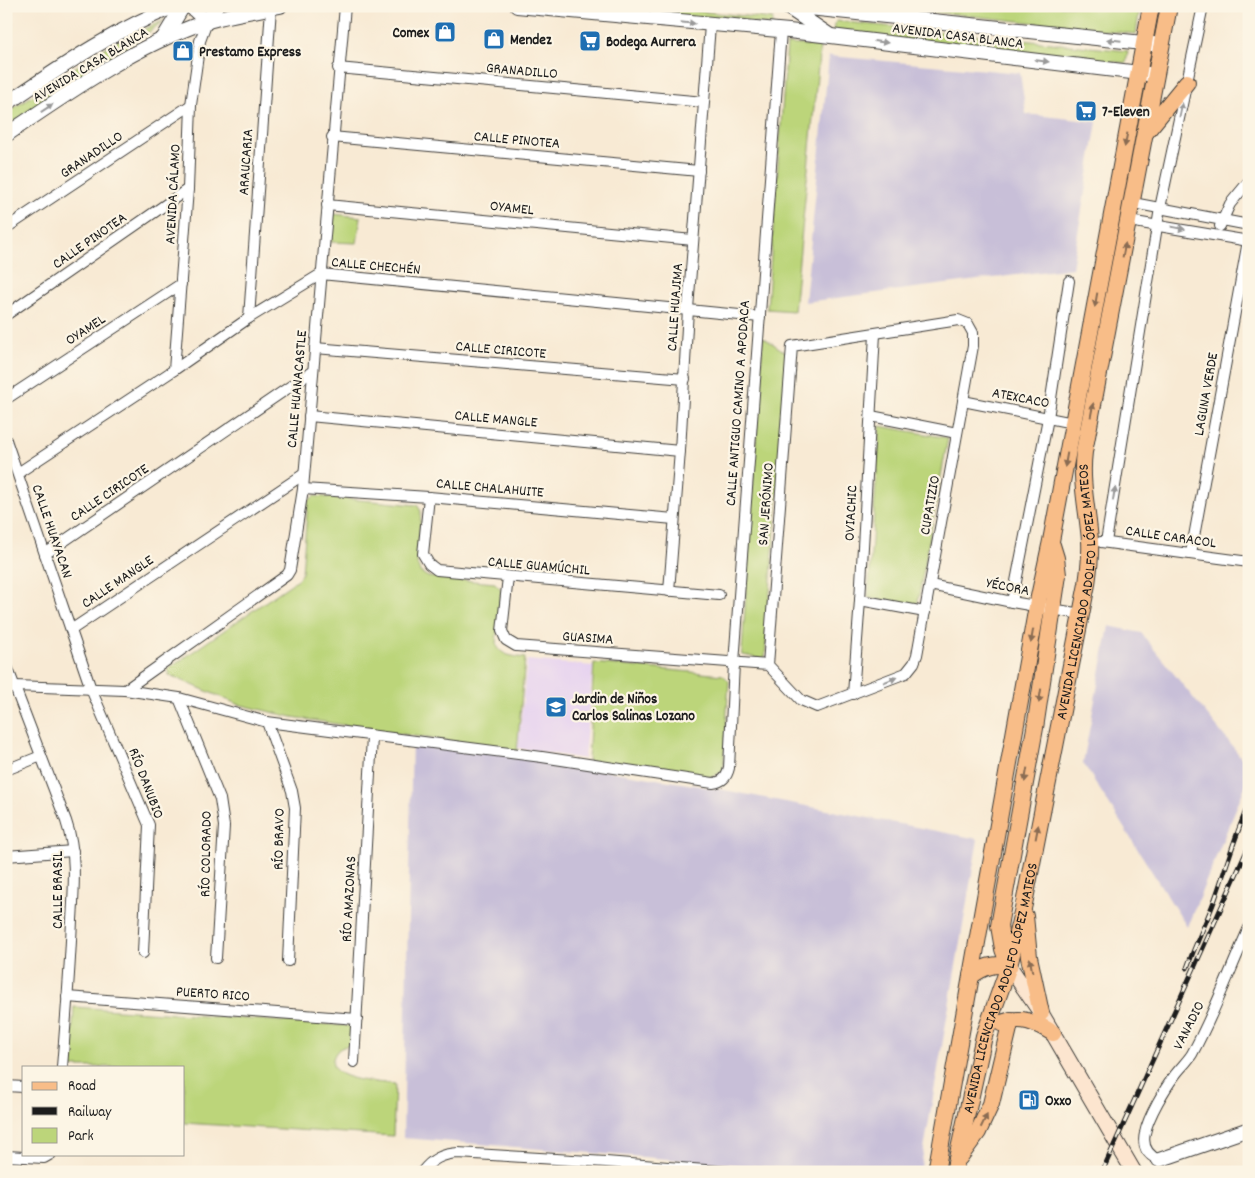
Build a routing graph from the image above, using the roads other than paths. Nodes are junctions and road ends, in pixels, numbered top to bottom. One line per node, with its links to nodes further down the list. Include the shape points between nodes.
1 (175, 6): 26 (street, AVENIDA CASA BLANCA, via 102,41)
2 (183, 6): 18 (street)
3 (190, 6): 14 (street)
4 (216, 6): 14 (street)
5 (344, 6): 21 (street, CALLE HUANACASTLE)
6 (517, 6): 15 (street, AVENIDA CASA BLANCA, one-way to 15)
7 (785, 6): 13 (street); 16 (street, CALLE ANTIGUO CAMINO A APODACA)
8 (790, 6): 13 (street, AVENIDA CASA BLANCA)
9 (1151, 6): 19 (main road, AVENIDA LICENCIADO ADOLFO LÓPEZ MATEOS)
10 (1169, 6): 20 (main road, AVENIDA LICENCIADO ADOLFO LÓPEZ MATEOS)
11 (1203, 6): 24 (street)
12 (276, 7): 14 (street, AVENIDA CASA BLANCA); 51 (street, ARAUCARIA)
13 (808, 11): 16 (street); 17 (street); 19 (street, AVENIDA CASA BLANCA, one-way to 13)
14 (207, 22): 18 (street, AVENIDA CASA BLANCA); 27 (street, AVENIDA CÁLAMO, via 200,42)
15 (710, 25): 16 (street, AVENIDA CASA BLANCA); 25 (street, CALLE HUAJIMA)
16 (783, 34): 17 (street, AVENIDA CASA BLANCA); 50 (street, CALLE ANTIGUO CAMINO A APODACA)
17 (832, 37): 22 (street, AVENIDA CASA BLANCA, one-way to 22)
18 (163, 39): 29 (street, AVENIDA CASA BLANCA, one-way to 18, via 105,70)
19 (1144, 43): 20 (street, AVENIDA CASA BLANCA); 22 (main road, AVENIDA LICENCIADO ADOLFO LÓPEZ MATEOS)
20 (1162, 45): 23 (main road, AVENIDA LICENCIADO ADOLFO LÓPEZ MATEOS)
21 (338, 68): 25 (street, GRANADILLO); 30 (street, CALLE HUANACASTLE)
22 (1139, 73): 23 (street, AVENIDA CASA BLANCA); 63 (main road, AVENIDA LICENCIADO ADOLFO LÓPEZ MATEOS, one-way to 63)
23 (1156, 75): 28 (main road, AVENIDA LICENCIADO ADOLFO LÓPEZ MATEOS)
24 (1187, 82): 28 (main road); 36 (street, one-way to 24)
25 (704, 102): 31 (street, CALLE HUAJIMA)
26 (6, 104)
27 (192, 105): 33 (street, AVENIDA CÁLAMO); 41 (street, GRANADILLO)
28 (1145, 134): 35 (main road, AVENIDA LICENCIADO ADOLFO LÓPEZ MATEOS)
29 (6, 136)
30 (332, 137): 31 (street, CALLE PINOTEA); 34 (street, CALLE HUANACASTLE)
31 (699, 171): 43 (street, CALLE HUAJIMA)
32 (1249, 181): 37 (street, via 1230,204)
33 (188, 189): 47 (street, AVENIDA CÁLAMO); 49 (street, CALLE PINOTEA)
34 (327, 204): 43 (street, OYAMEL); 45 (street, CALLE HUANACASTLE)
35 (1133, 204): 36 (street); 38 (main road, AVENIDA LICENCIADO ADOLFO LÓPEZ MATEOS)
36 (1160, 208): 37 (street); 39 (street)
37 (1222, 220): 40 (street); 42 (street)
38 (1130, 221): 39 (street); 73 (main road, AVENIDA LICENCIADO ADOLFO LÓPEZ MATEOS, one-way to 38, via 1083,461)
39 (1157, 224): 42 (street, one-way to 42); 73 (street, one-way to 39)
40 (1249, 225)
41 (6, 228)
42 (1216, 236): 44 (street)
43 (693, 240): 48 (street, CALLE HUAJIMA)
44 (1248, 241): 74 (street, LAGUNA VERDE)
45 (321, 274): 48 (street, CALLE CHECHÉN); 51 (street, CALLE CHECHÉN); 54 (street, CALLE HUANACASTLE)
46 (1069, 280): 62 (street)
47 (181, 284): 55 (street, AVENIDA CÁLAMO); 58 (street, OYAMEL)
48 (688, 309): 50 (street, CALLE CHECHÉN); 57 (street, CALLE HUAJIMA)
49 (6, 315)
50 (760, 317): 87 (street, CALLE ANTIGUO CAMINO A APODACA)
51 (249, 318): 55 (street, CALLE CHECHÉN)
52 (875, 334): 53 (street, CUPATIZIO); 59 (street, CUPATIZIO, via 958,320 968,324 974,338); 61 (street, OVIACHIC)
53 (792, 346): 89 (street, SAN JERÓNIMO)
54 (315, 348): 56 (street, CALLE HUANACASTLE); 57 (street, CALLE CIRICOTE)
55 (174, 370): 68 (street, CALLE CHECHÉN)
56 (313, 371): 60 (street, CALLE HUANACASTLE); 75 (street, CALLE CIRICOTE)
57 (685, 379): 66 (street, CALLE HUAJIMA)
58 (6, 399)
59 (963, 401): 62 (street, ATEXCACO); 64 (street, CUPATIZIO)
60 (309, 416): 66 (street, CALLE MANGLE); 69 (street, CALLE HUANACASTLE)
61 (871, 416): 64 (street); 81 (street, OVIACHIC)
62 (1048, 418): 63 (street, ATEXCACO); 82 (street)
63 (1073, 423): 83 (main road, AVENIDA LICENCIADO ADOLFO LÓPEZ MATEOS, one-way to 83, via 1051,541 1058,575)
64 (957, 433): 78 (street, CUPATIZIO)
65 (6, 440): 67 (street, CALLE HUAYACAN)
66 (680, 451): 72 (street, CALLE HUAJIMA)
67 (8, 454): 68 (street, CALLE HUAYACAN)
68 (18, 473): 75 (street, CALLE HUAYACAN)
69 (304, 474): 70 (street, CALLE HUANACASTLE); 86 (street, CALLE MANGLE)
70 (303, 489): 71 (street, CALLE CHALAHUITE); 92 (street, CALLE HUANACASTLE, via 287,575)
71 (429, 497): 72 (street, CALLE CHALAHUITE); 77 (street, CALLE GUAMÚCHIL, via 423,546 424,558 429,564 443,571)
72 (674, 519): 79 (street, CALLE HUAJIMA)
73 (1098, 541): 74 (street, CALLE CARACOL); 85 (main road, AVENIDA LICENCIADO ADOLFO LÓPEZ MATEOS)
74 (1191, 553): 76 (street, CALLE CARACOL)
75 (45, 554): 86 (street, CALLE HUAYACAN)
76 (1249, 562)
77 (508, 577): 79 (street, CALLE GUAMÚCHIL); 87 (street, GUASIMA, via 502,631 511,645)
78 (930, 585): 82 (street, YÉCORA); 84 (street, CUPATIZIO)
79 (669, 590): 80 (street, CALLE GUAMÚCHIL)
80 (719, 595)
81 (860, 600): 84 (street); 93 (street, OVIACHIC)
82 (1012, 602): 83 (street, YÉCORA)
83 (1045, 608): 85 (street, YÉCORA); 106 (main road, one-way to 106, via 1035,728 1000,912 1000,937); 107 (main road, AVENIDA LICENCIADO ADOLFO LÓPEZ MATEOS, one-way to 107)
84 (925, 612): 93 (street, CUPATIZIO, one-way to 84, via 899,676 910,668 917,655)
85 (1080, 614): 101 (main road, AVENIDA LICENCIADO ADOLFO LÓPEZ MATEOS, one-way to 85)
86 (71, 630): 91 (street, CALLE HUAYACAN)
87 (734, 663): 89 (street); 96 (street, CALLE ANTIGUO CAMINO A APODACA, via 729,768 720,782)
88 (6, 664): 90 (street, CALLE BRASIL)
89 (768, 665): 93 (street, CUPATIZIO, via 801,700 813,706 822,706)
90 (10, 687): 91 (street); 97 (street, CALLE BRASIL)
91 (92, 689): 92 (street); 103 (street, RÍO DANUBIO, via 149,825)
92 (125, 690): 94 (street)
93 (853, 694)
94 (179, 698): 95 (street); 104 (street, RÍO COLORADO, via 223,812)
95 (267, 722): 96 (street); 105 (street, RÍO BRAVO, via 295,808)
96 (372, 737): 110 (street, RÍO AMAZONAS)
97 (41, 756): 98 (street); 99 (street, CALLE BRASIL, via 71,835)
98 (6, 770)
99 (73, 851): 100 (street); 108 (street, CALLE BRASIL)
100 (6, 856)
101 (1024, 904): 106 (main road, AVENIDA LICENCIADO ADOLFO LÓPEZ MATEOS); 109 (main road, one-way to 101, via 1029,957)
102 (1249, 928): 121 (street, VANADIO, via 1200,1039 1164,1090 1145,1132 1146,1150)
103 (143, 953)
104 (216, 958)
105 (288, 960)
106 (1009, 966): 107 (main road, via 986,967); 109 (main road); 113 (main road, AVENIDA LICENCIADO ADOLFO LÓPEZ MATEOS)
107 (972, 976): 125 (main road, AVENIDA LICENCIADO ADOLFO LÓPEZ MATEOS)
108 (67, 997): 110 (street, PUERTO RICO); 115 (street, CALLE BRASIL)
109 (1041, 1013): 112 (main road)
110 (357, 1019): 114 (street, RÍO AMAZONAS)
111 (1011, 1020): 112 (main road, via 1032,1021); 113 (main road, via 1001,1022); 122 (main road, one-way to 111, via 978,1132 991,1104)
112 (1052, 1033): 126 (main road)
113 (984, 1036): 122 (main road, AVENIDA LICENCIADO ADOLFO LÓPEZ MATEOS)
114 (354, 1062)
115 (62, 1066)
116 (6, 1086): 117 (street)
117 (22, 1087)
118 (1249, 1129): 121 (street)
119 (6, 1156): 120 (street)
120 (49, 1156)
121 (1159, 1160)
122 (955, 1166)
123 (422, 1172): 124 (street, via 438,1156 458,1154)
124 (730, 1172)
125 (936, 1172)
126 (1134, 1172)

